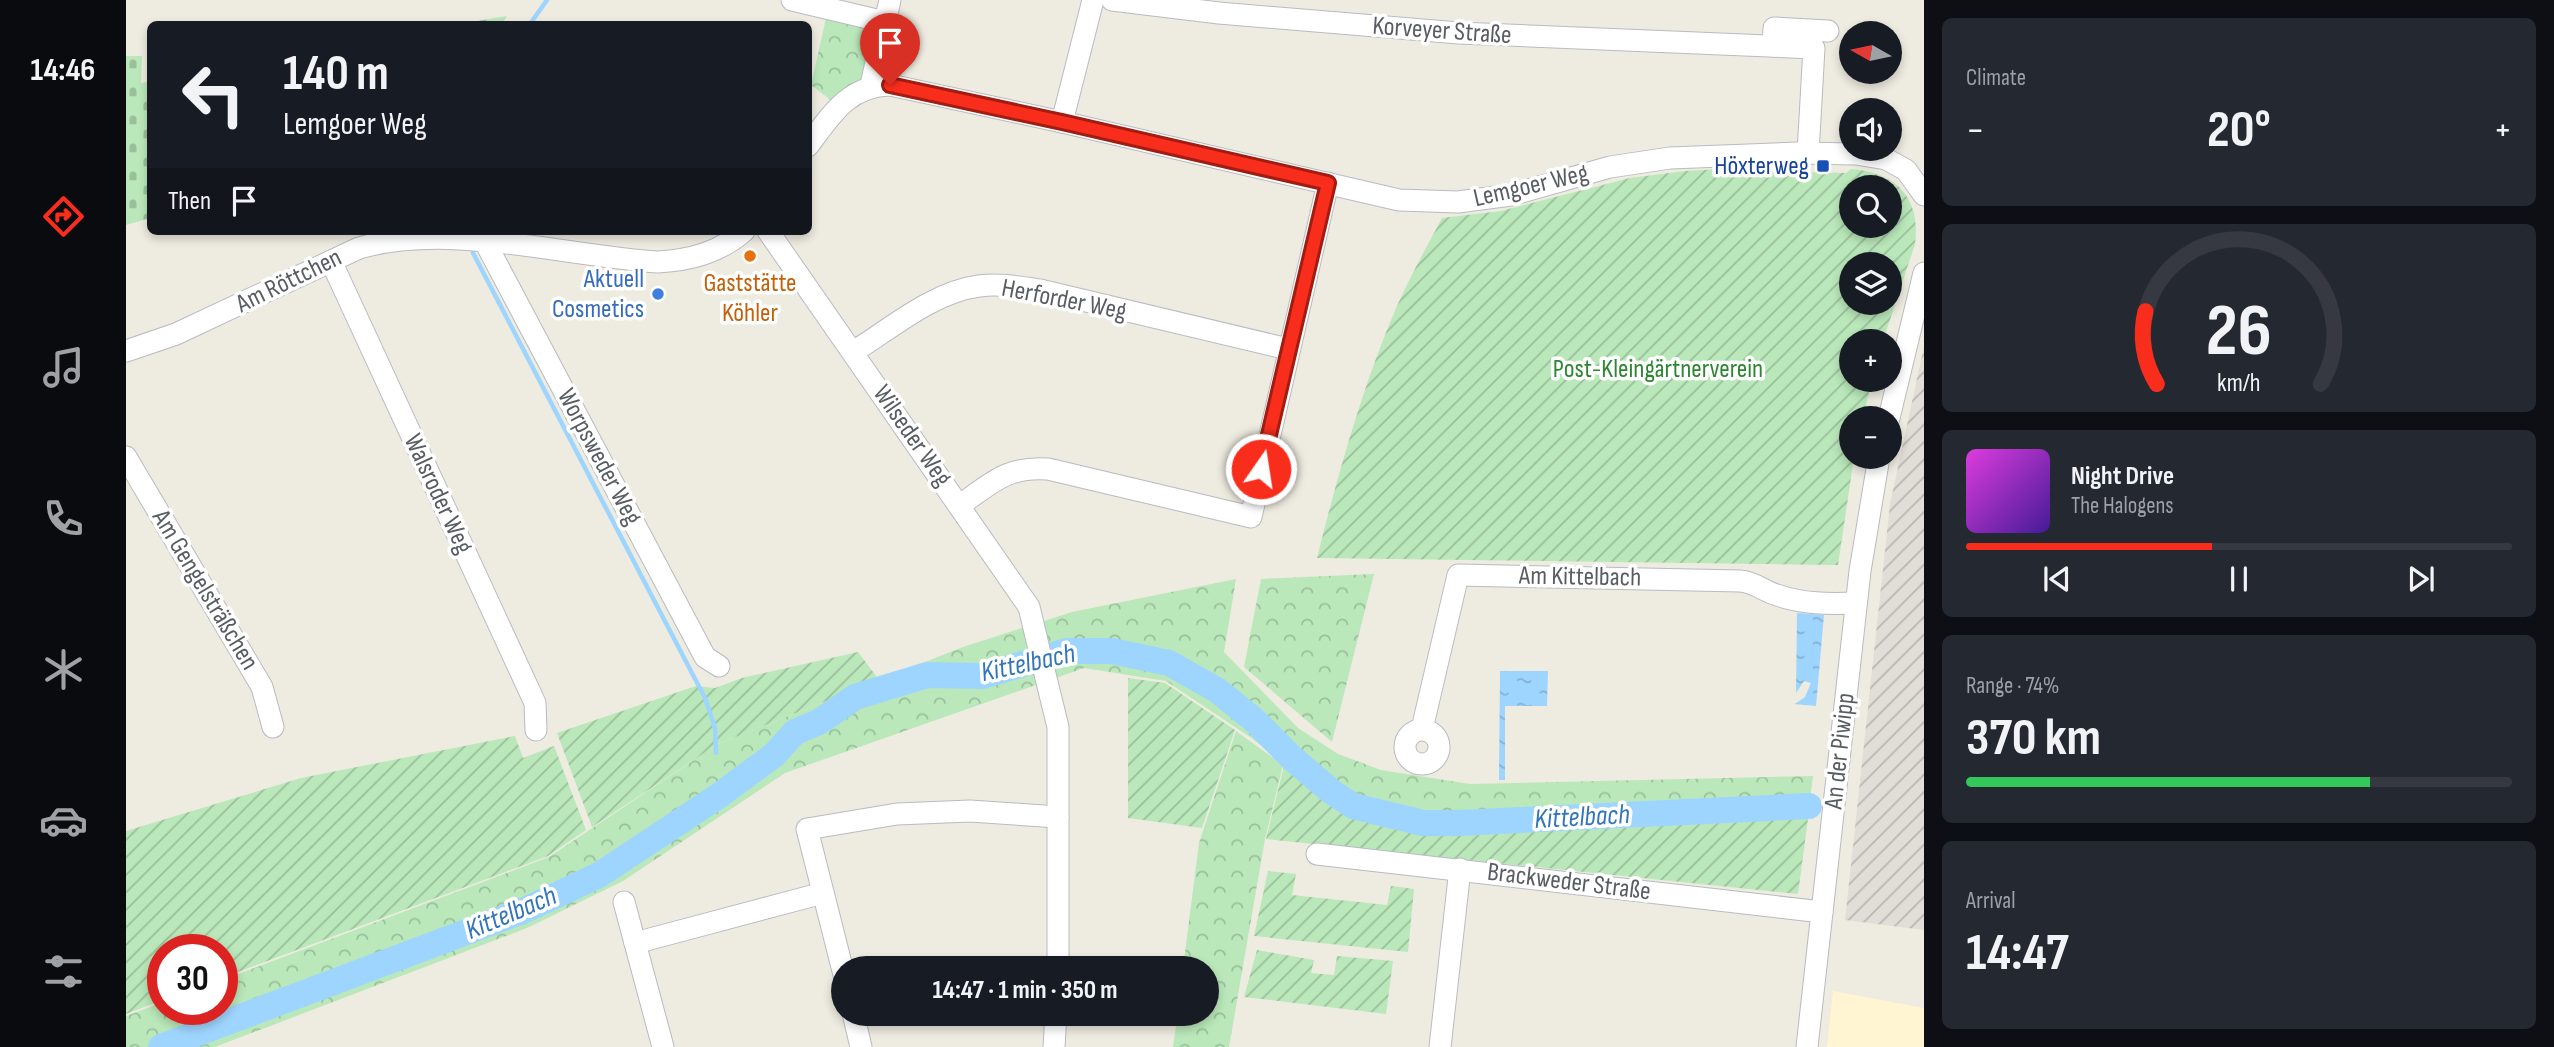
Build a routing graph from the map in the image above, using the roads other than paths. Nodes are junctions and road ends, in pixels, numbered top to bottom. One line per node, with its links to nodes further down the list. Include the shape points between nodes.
1 (792, 0): 5 (street)
2 (890, 0): 5 (street)
3 (1093, 0): 7 (street)
4 (1112, 0): 9 (street, Korveyer Straße, via 1459,33 1773,46 1774,28 1819,36)
5 (885, 22): 6 (street)
6 (871, 85): 7 (street, Lemgoer Weg, via 908,87); 8 (street, via 836,108)
7 (1062, 122): 11 (street, Lemgoer Weg)
8 (812, 141)
9 (1808, 153): 10 (street, Lemgoer Weg, via 1878,157); 11 (street, Lemgoer Weg, via 1670,158 1610,167 1511,195 1458,202 1399,200)
10 (1915, 167): 12 (street)
11 (1328, 183): 18 (street)
12 (1924, 195)
13 (739, 235): 15 (street, Am Röttchen, via 703,255 658,262)
14 (771, 235): 20 (street, Wilseder Weg)
15 (485, 242): 16 (street, Am Röttchen, via 388,240); 27 (street, Worpsweder Weg, via 705,657)
16 (331, 261): 19 (street, Am Röttchen, via 176,334); 31 (street, Walsroder Weg, via 535,703)
17 (1924, 273): 21 (street)
18 (1288, 349): 20 (street, Herforder Weg, via 1010,285 952,293); 24 (street, via 1251,517 1028,468 1007,474)
19 (126, 351)
20 (853, 352): 24 (street, Wilseder Weg)
21 (1892, 406)
22 (126, 457): 29 (street, Am Gengelsträßchen, via 262,687)
23 (1877, 469): 25 (street, An der Piwipp)
24 (960, 505): 26 (street, Wilseder Weg, via 1030,607)
25 (1856, 603): 30 (street, Am Kittelbach, via 1808,604 1741,580 1458,575); 37 (street, An der Piwipp)
26 (1039, 649)
27 (719, 666)
28 (1044, 670): 32 (street, via 1058,727)
29 (273, 727)
30 (1422, 729)
31 (536, 730)
32 (1058, 817): 35 (street, via 970,811 897,814 807,829); 40 (street)
33 (1317, 854): 34 (street, Brackweder Straße)
34 (1460, 869): 37 (street, Brackweder Straße); 46 (street)
35 (823, 893): 38 (street); 39 (street)
36 (624, 902): 38 (street)
37 (1822, 912): 47 (street, An der Piwipp)
38 (635, 943): 43 (street)
39 (839, 956)
40 (1058, 956)
41 (856, 1026): 44 (street)
42 (1056, 1026): 45 (street)
43 (663, 1047)
44 (861, 1047)
45 (1055, 1047)
46 (1440, 1047)
47 (1807, 1047)

